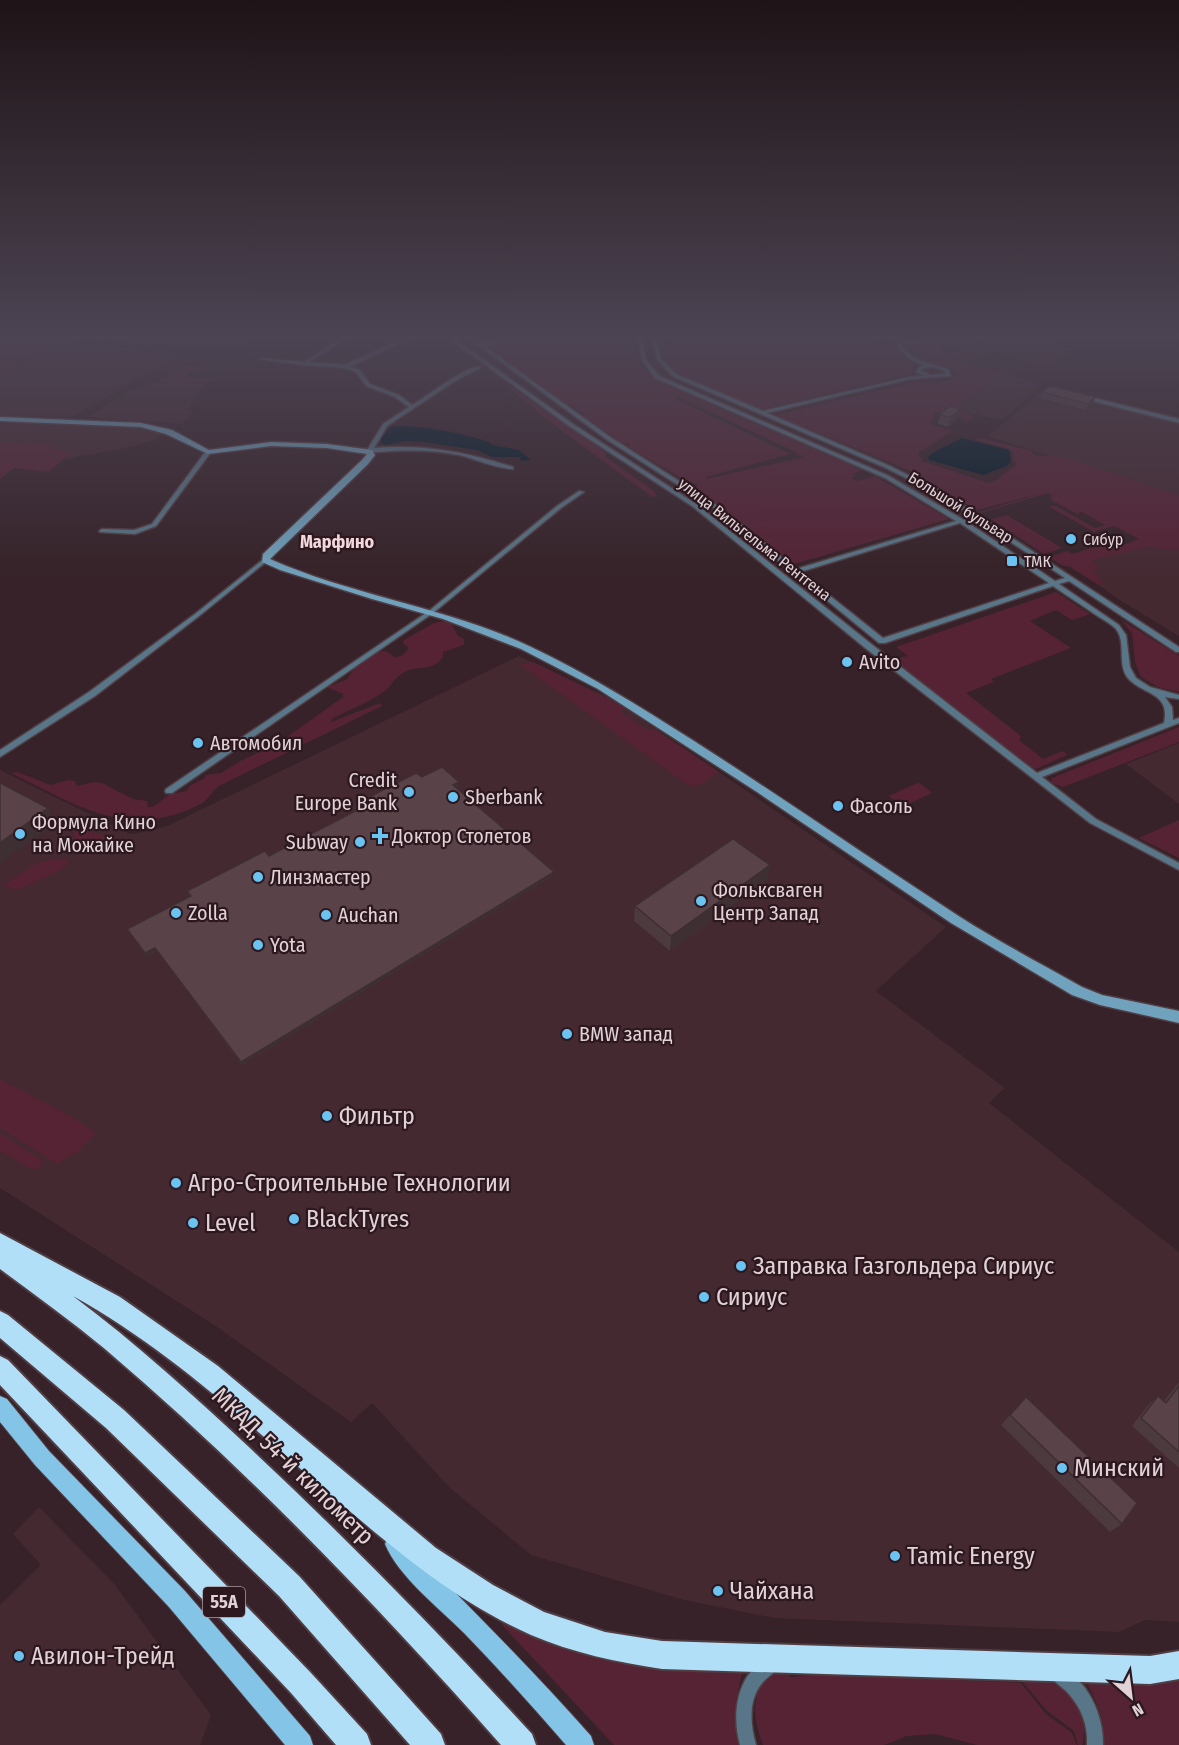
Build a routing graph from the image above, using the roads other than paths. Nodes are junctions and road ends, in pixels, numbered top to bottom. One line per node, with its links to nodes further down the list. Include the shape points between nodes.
1 (395, 418): 7 (street, via 379,432)
2 (561, 418): 24 (street, улица Вильгельма Рентгена, via 693,505)
3 (581, 418): 14 (street, улица Вильгельма Рентгена, via 709,501)
4 (751, 418): 11 (street, Большой бульвар, via 887,477)
5 (773, 418): 15 (street, Большой бульвар, via 922,484)
6 (0, 419): 8 (street, via 141,425 169,432)
7 (370, 451): 8 (street, via 271,444); 9 (street, via 434,448); 13 (street, via 365,462)
8 (208, 452): 12 (street, via 154,525 135,532)
9 (511, 468)
10 (581, 492): 17 (street)
11 (962, 521): 14 (street); 16 (street, Большой бульвар)
12 (102, 531)
13 (265, 560): 17 (street); 23 (street, via 92,694)
14 (795, 571): 16 (street, улица Вильгельма Рентгена, via 882,641)
15 (1071, 578): 16 (street); 18 (street, Большой бульвар)
16 (1054, 583): 19 (street, Большой бульвар, via 1117,626 1125,639 1128,672)
17 (431, 612): 25 (street); 27 (street, via 524,647 602,687 956,920 1077,991 1100,1000)
18 (1179, 650)
19 (1155, 692): 20 (street, Большой бульвар); 22 (street, via 1168,706)
20 (1179, 697)
21 (1179, 720): 22 (street)
22 (1168, 724): 24 (street)
23 (0, 754)
24 (1035, 777): 26 (street, улица Вильгельма Рентгена, via 1093,821)
25 (169, 791)
26 (1179, 867)
27 (1179, 1017)
28 (0, 1244): 33 (highway, via 112,1305 209,1375)
29 (0, 1255): 40 (highway, МКАД, 54-й километр, via 112,1340 199,1417 325,1536)
30 (0, 1323): 39 (highway, via 115,1419 289,1586)
31 (0, 1368): 37 (highway, 55А)
32 (0, 1407): 38 (main road, via 42,1458 177,1599)
33 (366, 1507): 34 (highway, via 426,1558 483,1595 540,1624 605,1646 662,1655); 41 (main road, via 415,1569 522,1676)
34 (782, 1660): 36 (highway); 42 (street, via 766,1668 746,1696)
35 (1179, 1665): 36 (highway, via 1150,1670)
36 (1047, 1666): 43 (street, via 1086,1701)
37 (354, 1743)
38 (302, 1745)
39 (430, 1745)
40 (521, 1745)
41 (582, 1745)
42 (748, 1745)
43 (1095, 1745)

